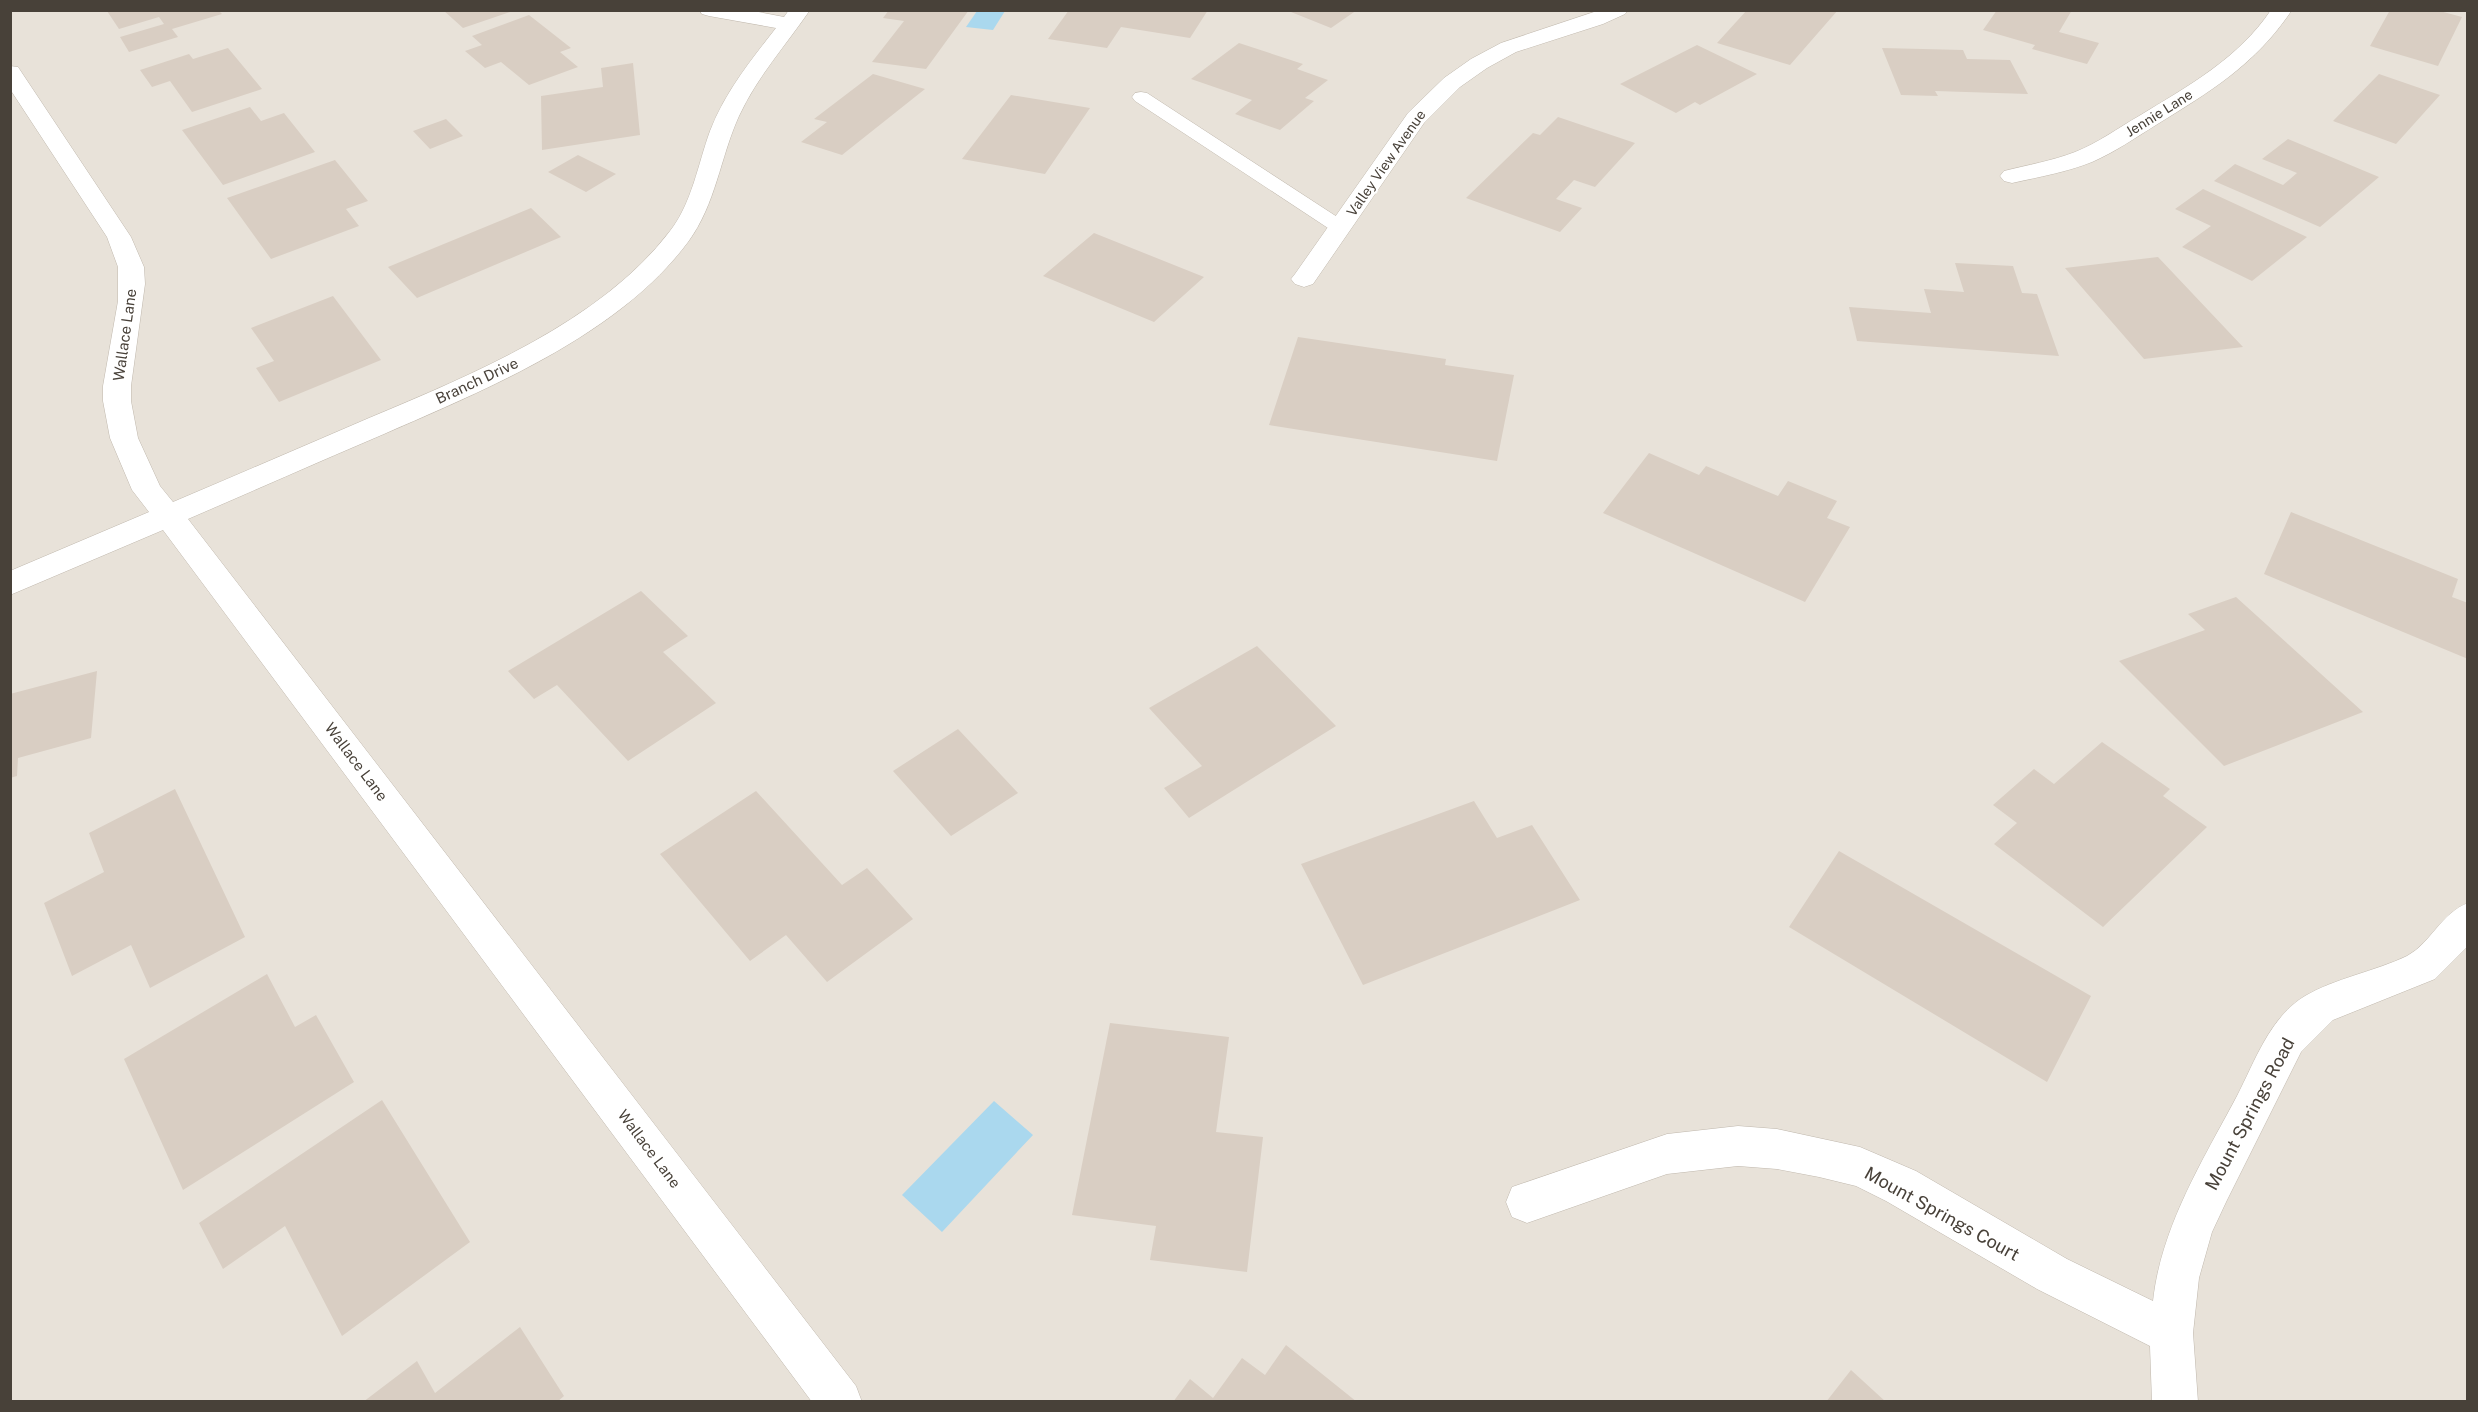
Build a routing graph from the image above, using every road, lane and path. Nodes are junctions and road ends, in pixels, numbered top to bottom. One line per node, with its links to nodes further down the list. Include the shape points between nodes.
1 (709, 10): 4 (street)
2 (1618, 10): 8 (street, Valley View Avenue, via 1502,51 1455,78 1416,118)
3 (2282, 10): 7 (street, Jennie Lane, via 2271,28 2242,58 2118,139 2081,158)
4 (795, 17): 10 (street, Branch Drive, via 750,77 727,117 685,229 646,273 595,315 479,382)
5 (10, 72): 10 (street, Wallace Lane, via 126,251 131,267 131,301 117,386 119,414 124,438 147,490)
6 (1141, 97): 8 (lane)
7 (2012, 176)
8 (1341, 228): 9 (street, Valley View Avenue)
9 (1304, 279)
10 (169, 515): 11 (street, Branch Drive); 15 (street, Wallace Lane)
11 (10, 584)
12 (2468, 919): 14 (street, Mount Springs Road, via 2422,966 2319,1008 2287,1039 2192,1230 2176,1278)
13 (1527, 1202): 14 (street, Mount Springs Court, via 1667,1154 1738,1146 1819,1156 1860,1167 1901,1186 2052,1274)
14 (2170, 1333): 16 (street, Mount Springs Road)
15 (840, 1401)
16 (2175, 1401)

